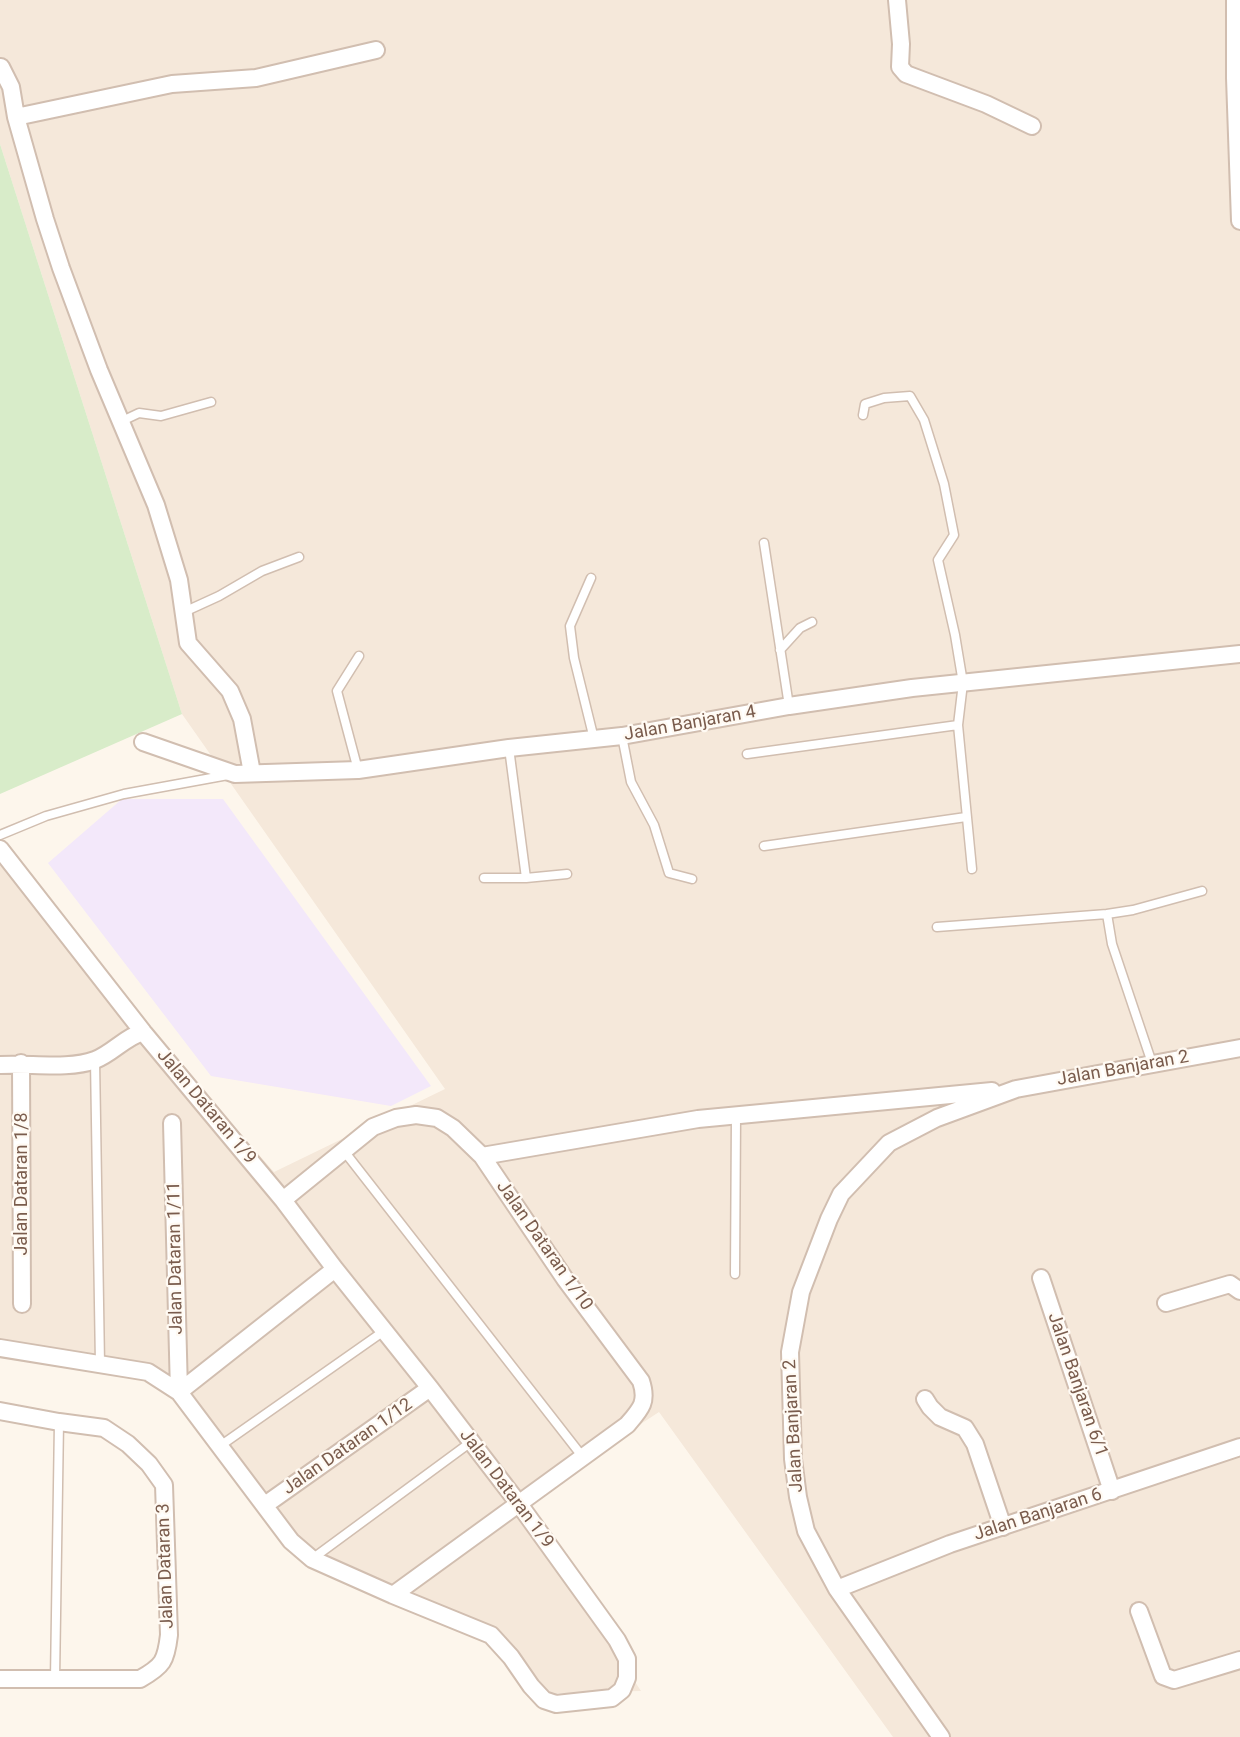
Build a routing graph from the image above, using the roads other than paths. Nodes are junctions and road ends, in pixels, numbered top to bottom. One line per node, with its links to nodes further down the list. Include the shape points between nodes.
1 (897, 0): 6 (street, via 900,67 906,74)
2 (1235, 0): 7 (street)
3 (376, 50): 5 (street, via 256,78 172,84)
4 (1, 67): 5 (street, via 11,87)
5 (16, 117): 10 (street, via 61,268)
6 (1032, 126)
7 (1240, 221)
8 (211, 402): 10 (lane, via 161,416 139,412)
9 (863, 415): 19 (lane, via 865,404 910,396 924,420 944,484 954,535 938,560)
10 (120, 423): 14 (street, via 156,505 179,580)
11 (764, 543): 16 (lane)
12 (299, 557): 14 (lane, via 262,571)
13 (591, 579): 23 (lane, via 570,626)
14 (184, 612): 28 (street, via 188,643 230,691 242,719)
15 (812, 622): 16 (lane, via 800,628)
16 (780, 650): 20 (lane)
17 (1240, 654): 19 (street, Jalan Banjaran 4)
18 (359, 656): 27 (lane, via 337,691)
19 (963, 683): 20 (street, Jalan Banjaran 4); 21 (lane)
20 (789, 706): 22 (street, Jalan Banjaran 4)
21 (958, 725): 26 (lane); 29 (lane)
22 (622, 736): 23 (street, Jalan Banjaran 4); 37 (lane, via 632,782 654,825 669,873)
23 (594, 740): 25 (street, Jalan Banjaran 4)
24 (143, 742): 28 (street, Jalan Banjaran 4)
25 (509, 748): 27 (street, Jalan Banjaran 4); 36 (lane)
26 (747, 754)
27 (358, 770): 28 (street, Jalan Banjaran 4)
28 (243, 773): 30 (lane, via 124,794 46,816)
29 (966, 817): 31 (lane); 33 (lane)
30 (0, 835)
31 (764, 846)
32 (0, 849): 41 (street, Jalan Dataran 1/9)
33 (972, 869)
34 (567, 874): 36 (lane)
35 (484, 878): 36 (lane)
36 (526, 878)
37 (692, 879)
38 (1202, 891): 39 (lane)
39 (1107, 914): 40 (lane); 44 (lane, via 1112,944)
40 (937, 927)
41 (144, 1032): 43 (street, via 131,1035); 52 (street, Jalan Dataran 1/9)
42 (1240, 1048): 44 (street, Jalan Banjaran 2)
43 (95, 1060): 45 (street, via 78,1064); 61 (lane)
44 (1152, 1063): 47 (street, Jalan Banjaran 2)
45 (21, 1064): 46 (street); 58 (street, Jalan Dataran 1/8)
46 (0, 1065)
47 (1016, 1089): 48 (street); 76 (street, Jalan Banjaran 2, via 937,1118 889,1143 841,1194 801,1292 790,1352 798,1497 806,1531)
48 (736, 1116): 51 (street); 54 (lane)
49 (172, 1123): 63 (street, Jalan Dataran 1/11)
50 (344, 1151): 51 (street, Jalan Dataran 1/10, via 374,1127 416,1115 437,1118); 52 (street, Jalan Dataran 1/10); 70 (lane)
51 (482, 1156): 70 (street, Jalan Dataran 1/10, via 641,1381 646,1394 641,1408 627,1425)
52 (283, 1200): 53 (street, Jalan Dataran 1/9)
53 (334, 1269): 59 (street, Jalan Dataran 1/9); 63 (street)
54 (735, 1274)
55 (1041, 1278): 71 (street, Jalan Banjaran 6/1)
56 (1240, 1291): 57 (street, via 1230,1284)
57 (1166, 1303)
58 (22, 1304)
59 (384, 1331): 62 (street, Jalan Dataran 1/9); 68 (lane)
60 (0, 1348): 61 (street)
61 (100, 1364): 63 (street, via 148,1372)
62 (430, 1388): 67 (street, Jalan Dataran 1/9); 73 (street, Jalan Dataran 1/12)
63 (179, 1392): 68 (street, Jalan Dataran 1/9)
64 (925, 1399): 74 (street, via 940,1417 965,1428 971,1436)
65 (0, 1412): 66 (street, Jalan Dataran 3)
66 (58, 1422): 81 (lane); 81 (street, Jalan Dataran 3, via 104,1428 129,1444 164,1485 169,1635 166,1656 155,1671 140,1679)
67 (471, 1442): 72 (street, Jalan Dataran 1/9); 75 (lane)
68 (219, 1446): 73 (street, Jalan Dataran 1/9)
69 (1240, 1447): 71 (street, Jalan Banjaran 6)
70 (582, 1456): 72 (street, Jalan Dataran 1/10)
71 (1112, 1491): 74 (street, Jalan Banjaran 6)
72 (519, 1504): 77 (street, Jalan Dataran 1/10); 77 (street, Jalan Dataran 1/9, via 627,1659 627,1678 622,1690 612,1698 556,1704 544,1700 491,1635)
73 (265, 1505): 75 (street, Jalan Dataran 1/9, via 291,1541)
74 (1003, 1527): 76 (street, Jalan Banjaran 6)
75 (312, 1559): 77 (street, Jalan Dataran 1/9)
76 (837, 1589): 82 (street, Jalan Banjaran 2)
77 (393, 1595)
78 (1139, 1611): 79 (street, via 1163,1676 1174,1680)
79 (1240, 1660)
80 (0, 1679): 81 (street)
81 (55, 1679)
82 (941, 1737)

